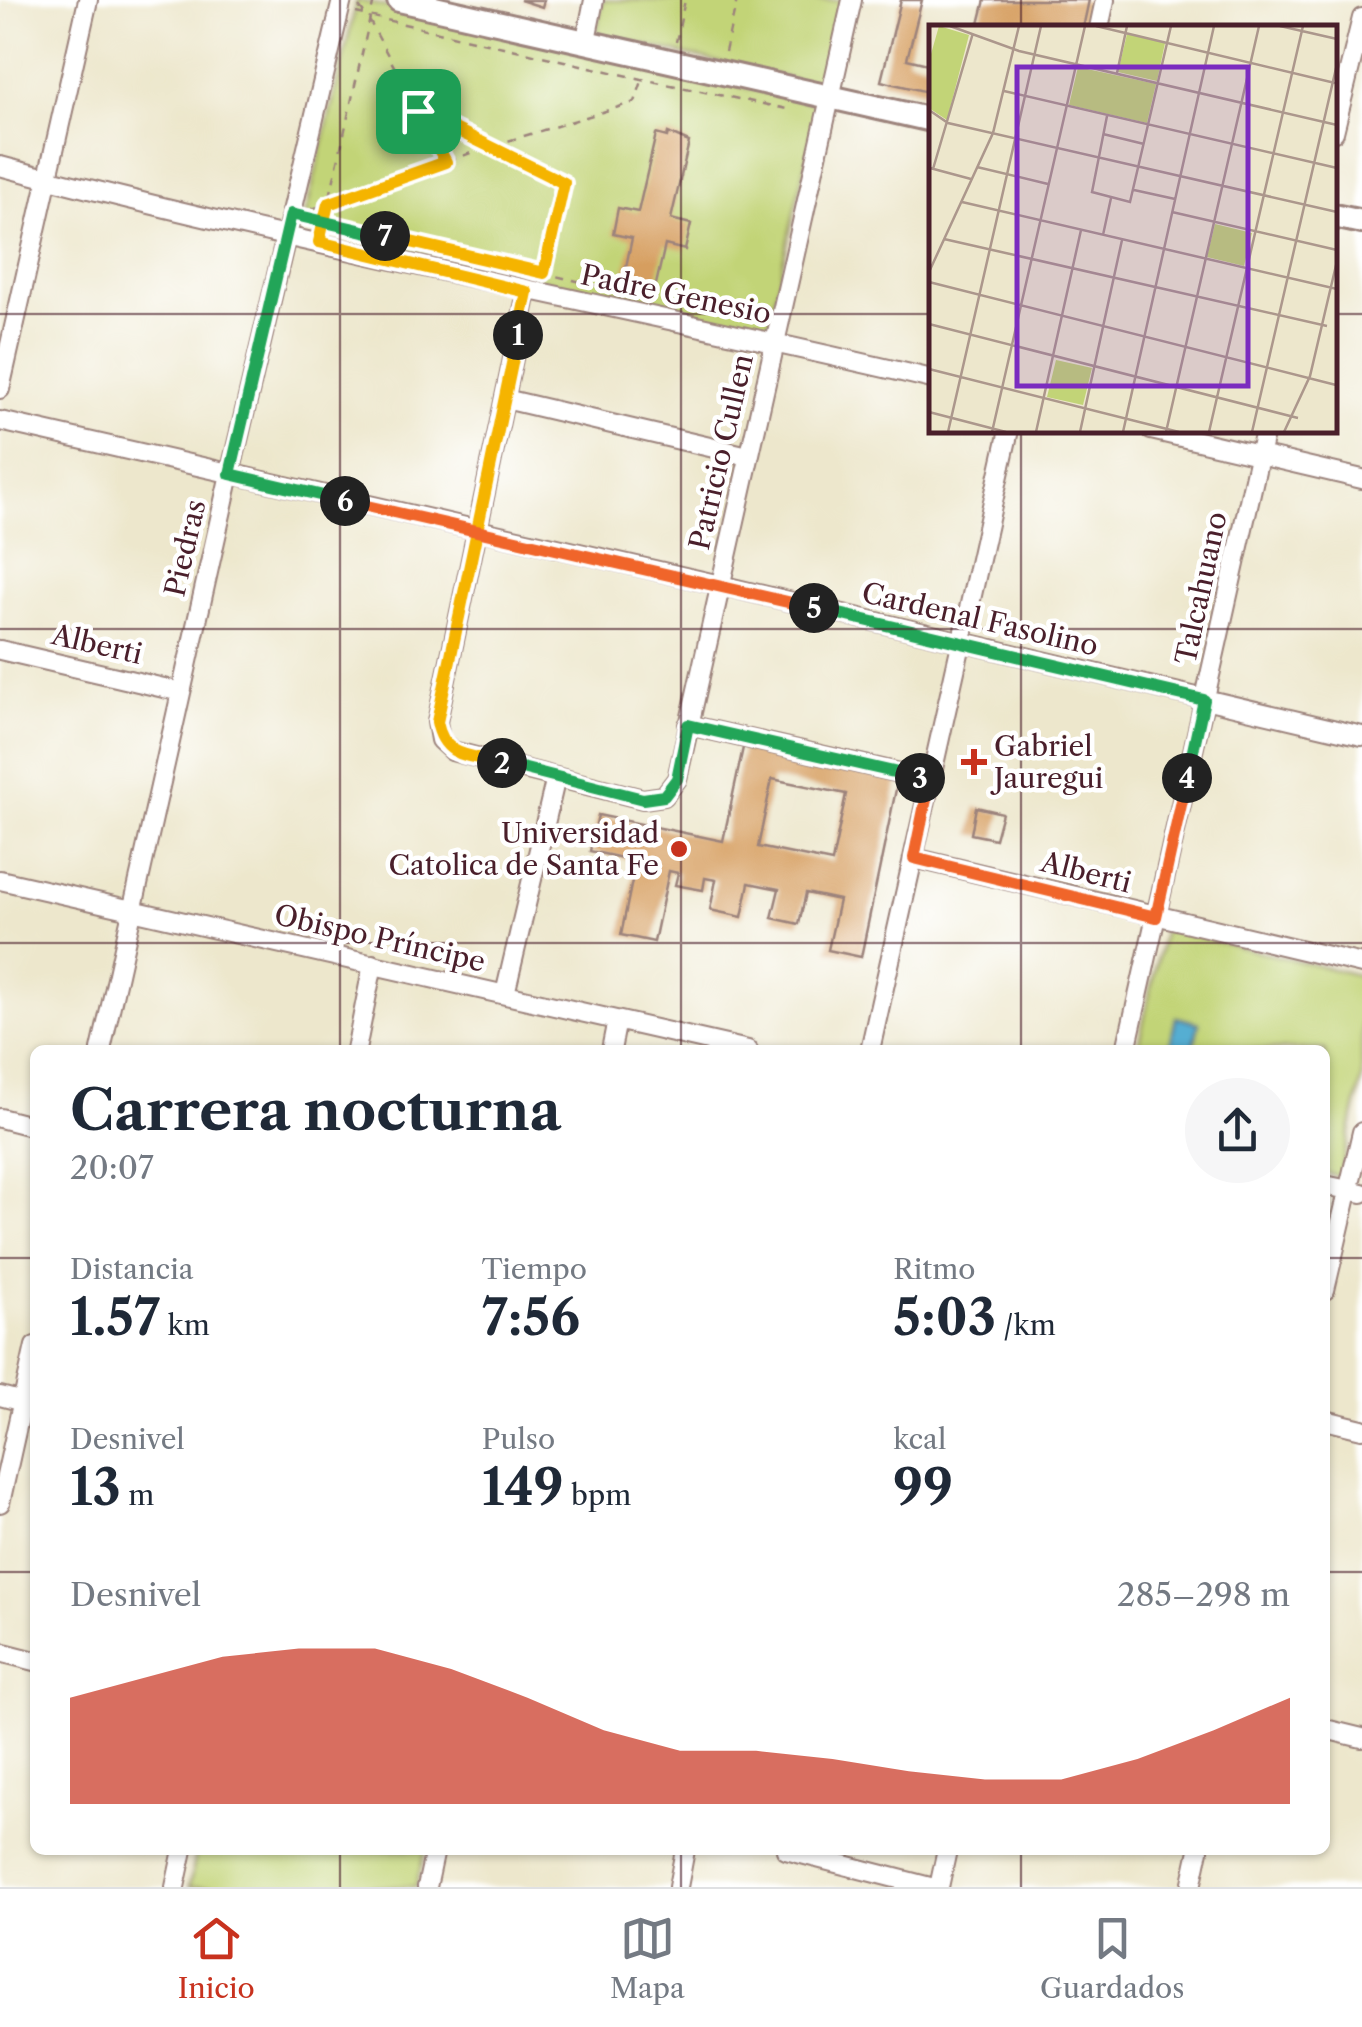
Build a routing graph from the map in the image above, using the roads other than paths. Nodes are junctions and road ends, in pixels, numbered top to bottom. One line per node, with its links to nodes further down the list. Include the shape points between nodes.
1 (88, 0): 14 (street)
2 (398, 0): 9 (street)
3 (594, 0): 9 (street)
4 (852, 0): 10 (street, Patricio Cullen)
5 (1105, 0): 8 (street)
6 (345, 3): 17 (street, Piedras)
7 (1362, 18): 12 (street)
8 (1100, 25)
9 (586, 40): 10 (street)
10 (832, 96): 11 (street); 19 (street, Patricio Cullen)
11 (929, 119)
12 (1337, 120)
13 (0, 166): 14 (street, Padre Genesio)
14 (48, 179): 17 (street, Padre Genesio); 21 (street)
15 (1337, 217): 16 (street)
16 (1362, 222)
17 (286, 235): 18 (street, Padre Genesio); 29 (street, Piedras)
18 (527, 292): 19 (street, Padre Genesio); 22 (street)
19 (774, 342): 20 (street, Padre Genesio); 28 (street, Patricio Cullen)
20 (929, 379)
21 (0, 389)
22 (504, 399): 28 (street); 31 (street)
23 (0, 422): 29 (street, Cardenal Fasolino)
24 (1010, 432): 33 (street)
25 (1160, 432): 27 (street)
26 (1264, 432): 27 (street, Talcahuano)
27 (1259, 454): 30 (street); 36 (street, Talcahuano)
28 (748, 456): 32 (street, Patricio Cullen)
29 (230, 474): 31 (street, Cardenal Fasolino); 35 (street, Piedras)
30 (1362, 480)
31 (477, 531): 32 (street, Cardenal Fasolino); 39 (street, via 437,722 440,740 452,751)
32 (720, 585): 33 (street, Cardenal Fasolino); 37 (street, Patricio Cullen)
33 (960, 644): 36 (street, Cardenal Fasolino); 40 (street)
34 (0, 650): 35 (street, Alberti)
35 (181, 692): 43 (street, Piedras)
36 (1204, 700): 38 (street, Cardenal Fasolino); 44 (street, Talcahuano)
37 (688, 725): 39 (street, Patricio Cullen, via 677,779 664,796 643,799); 40 (street)
38 (1362, 736)
39 (556, 777): 47 (street)
40 (930, 780): 41 (street)
41 (914, 858): 44 (street, Alberti); 53 (street)
42 (0, 880): 43 (street, Obispo Príncipe)
43 (132, 911): 45 (street, Obispo Príncipe); 49 (street, Piedras)
44 (1156, 917): 46 (street, Alberti); 54 (street, Talcahuano)
45 (374, 964): 47 (street, Obispo Príncipe); 50 (street)
46 (1362, 964)
47 (506, 994): 48 (street, Obispo Príncipe)
48 (617, 1020): 51 (street); 52 (street, Obispo Príncipe)
49 (102, 1045)
50 (357, 1045)
51 (612, 1045)
52 (726, 1045)
53 (871, 1045)
54 (1127, 1045)
55 (0, 1118): 56 (street)
56 (30, 1126)
57 (1362, 1132): 59 (street)
58 (1330, 1185): 59 (street)
59 (1355, 1192): 60 (street)
60 (1330, 1274)
61 (0, 1396): 62 (street)
62 (29, 1403): 65 (street)
63 (1330, 1421): 64 (street)
64 (1362, 1429)
65 (0, 1503)
66 (0, 1652): 67 (street)
67 (30, 1659)
68 (1330, 1729): 69 (street)
69 (1362, 1738)
70 (182, 1855): 76 (street)
71 (434, 1855): 77 (street)
72 (684, 1855): 78 (street)
73 (805, 1855): 79 (street)
74 (946, 1855): 80 (street)
75 (1198, 1855): 81 (street)
76 (175, 1887)
77 (428, 1887)
78 (678, 1887)
79 (930, 1887)
80 (939, 1887)
81 (1191, 1887)

